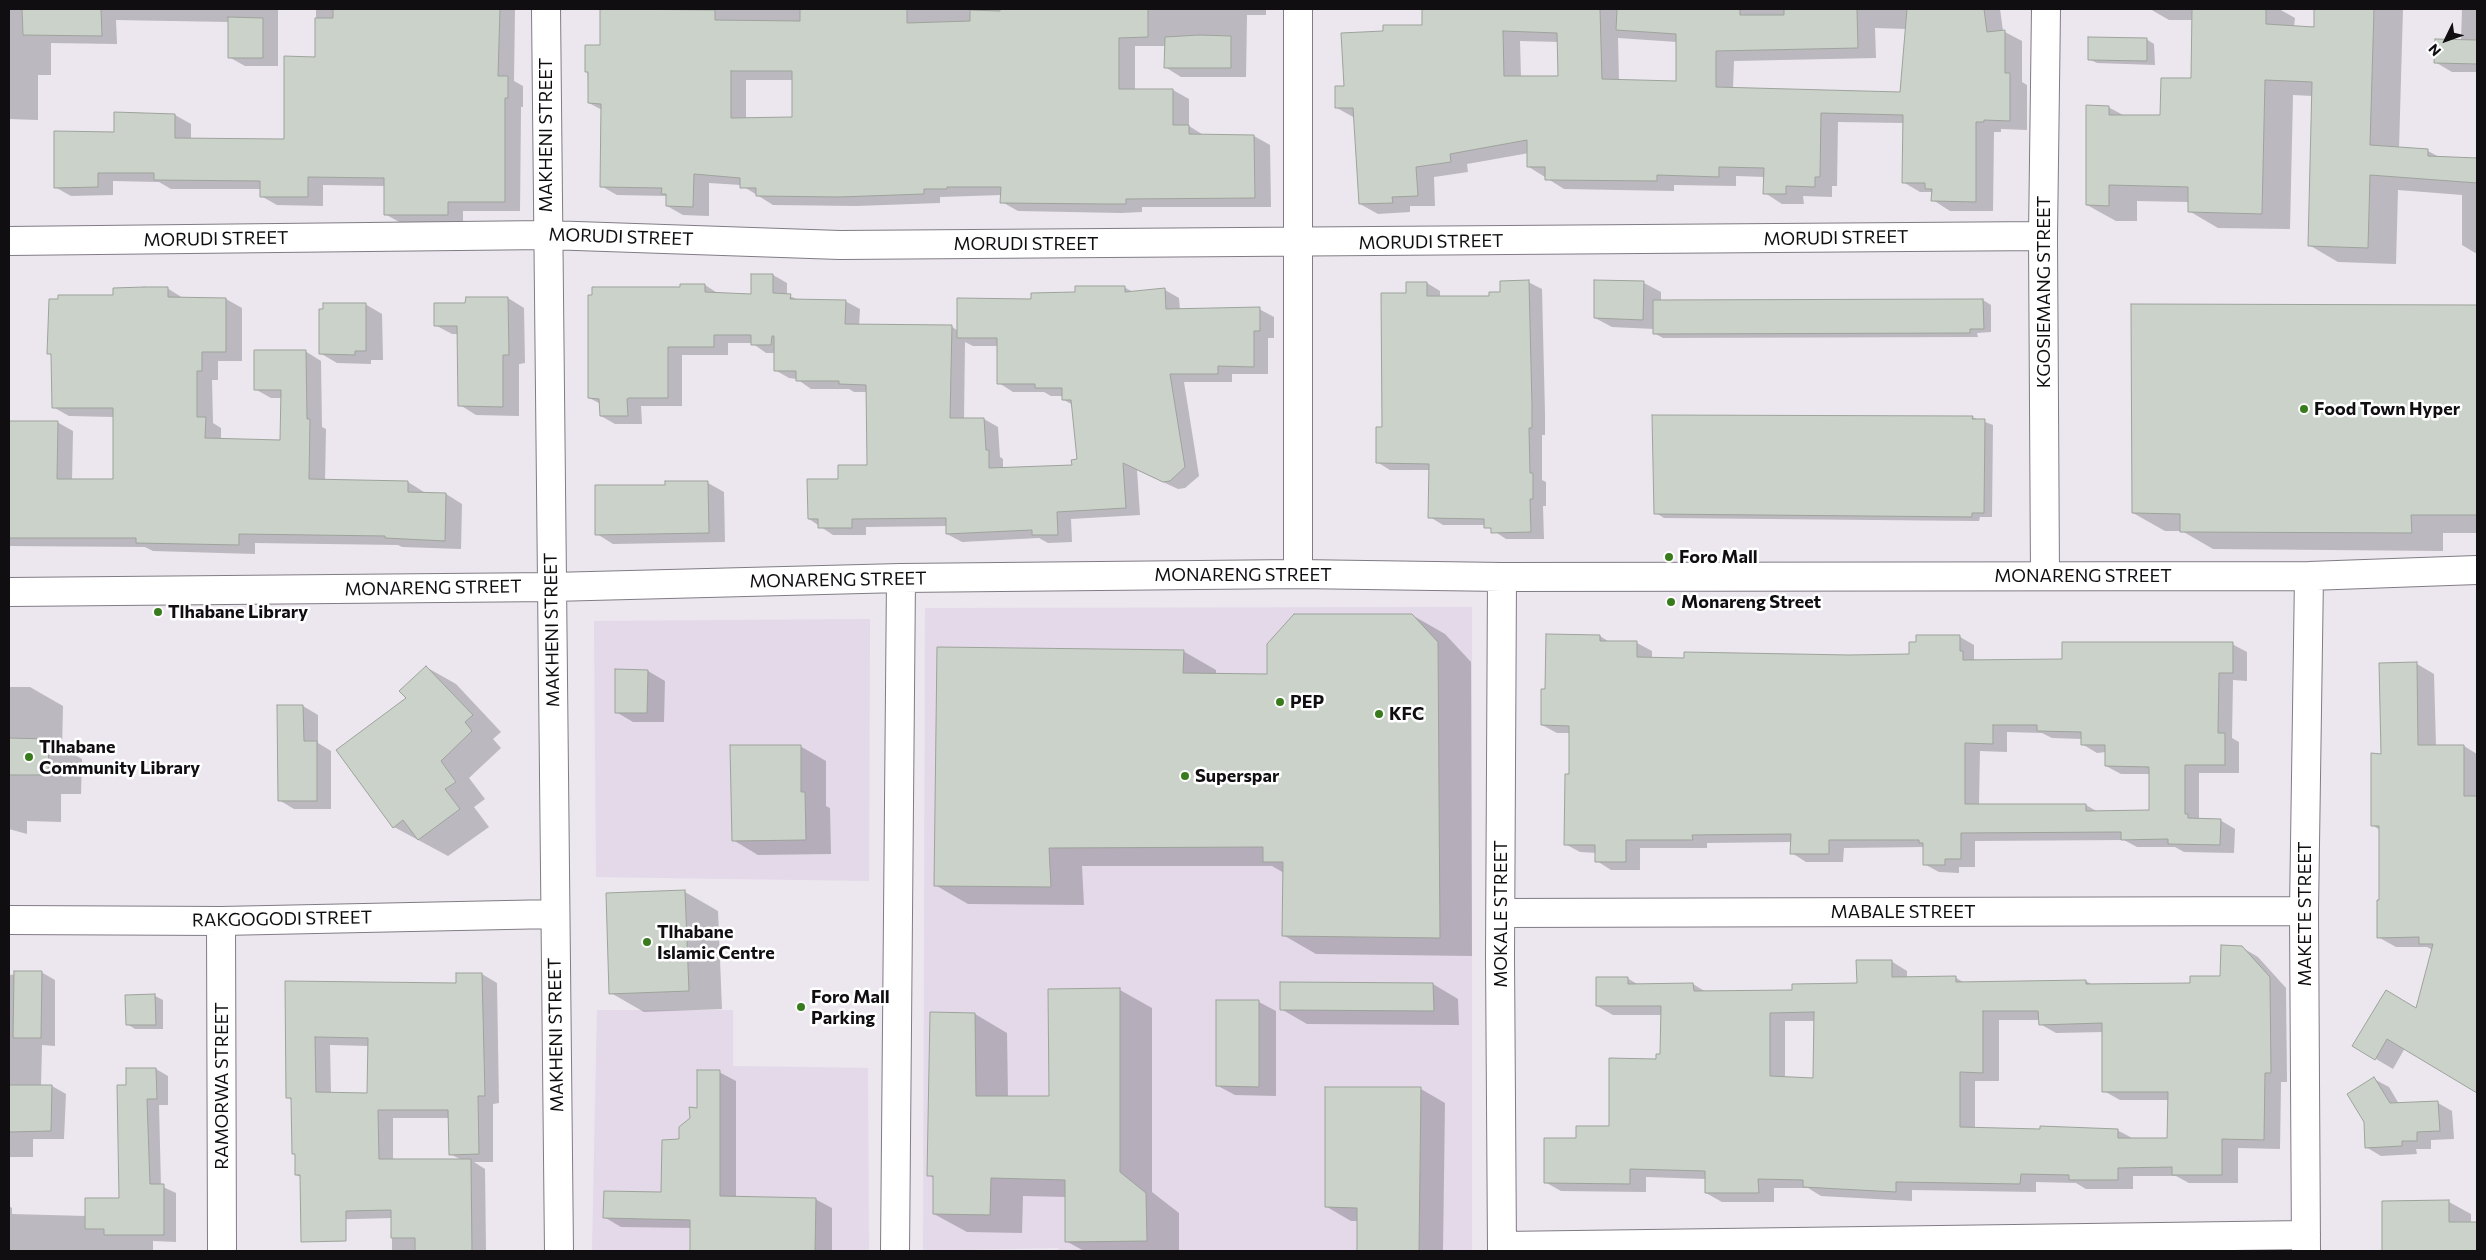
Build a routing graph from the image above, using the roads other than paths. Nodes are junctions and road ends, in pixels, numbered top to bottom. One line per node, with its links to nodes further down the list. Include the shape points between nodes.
1 (546, 9): 4 (street, MAKHENI STREET)
2 (1298, 9): 7 (street)
3 (2046, 9): 5 (street, KGOSIEMANG STREET)
4 (547, 235): 6 (street, MORUDI STREET); 7 (street, MORUDI STREET, via 840,245); 14 (street, MAKHENI STREET)
5 (2043, 236): 7 (street, MORUDI STREET); 10 (street, KGOSIEMANG STREET)
6 (9, 241)
7 (1297, 243): 9 (street)
8 (2477, 570): 11 (street, MONARENG STREET)
9 (1298, 574): 12 (street, MONARENG STREET); 13 (street, MONARENG STREET)
10 (2045, 576): 11 (street, MONARENG STREET); 12 (street, MONARENG STREET)
11 (2309, 576): 16 (street, MAKETE STREET)
12 (1502, 577): 17 (street, MOKALE STREET)
13 (901, 578): 14 (street, MONARENG STREET); 25 (street)
14 (552, 587): 15 (street, MONARENG STREET); 18 (street, MAKHENI STREET)
15 (9, 592)
16 (2304, 911): 17 (street, MABALE STREET); 21 (street, MAKETE STREET)
17 (1501, 913): 22 (street, MOKALE STREET)
18 (554, 914): 20 (street, RAKGOGODI STREET); 24 (street, MAKHENI STREET)
19 (9, 920): 20 (street, RAKGOGODI STREET)
20 (222, 921): 23 (street, RAMORWA STREET)
21 (2306, 1243): 22 (street)
22 (1502, 1249)
23 (222, 1251)
24 (559, 1251)
25 (895, 1251)

